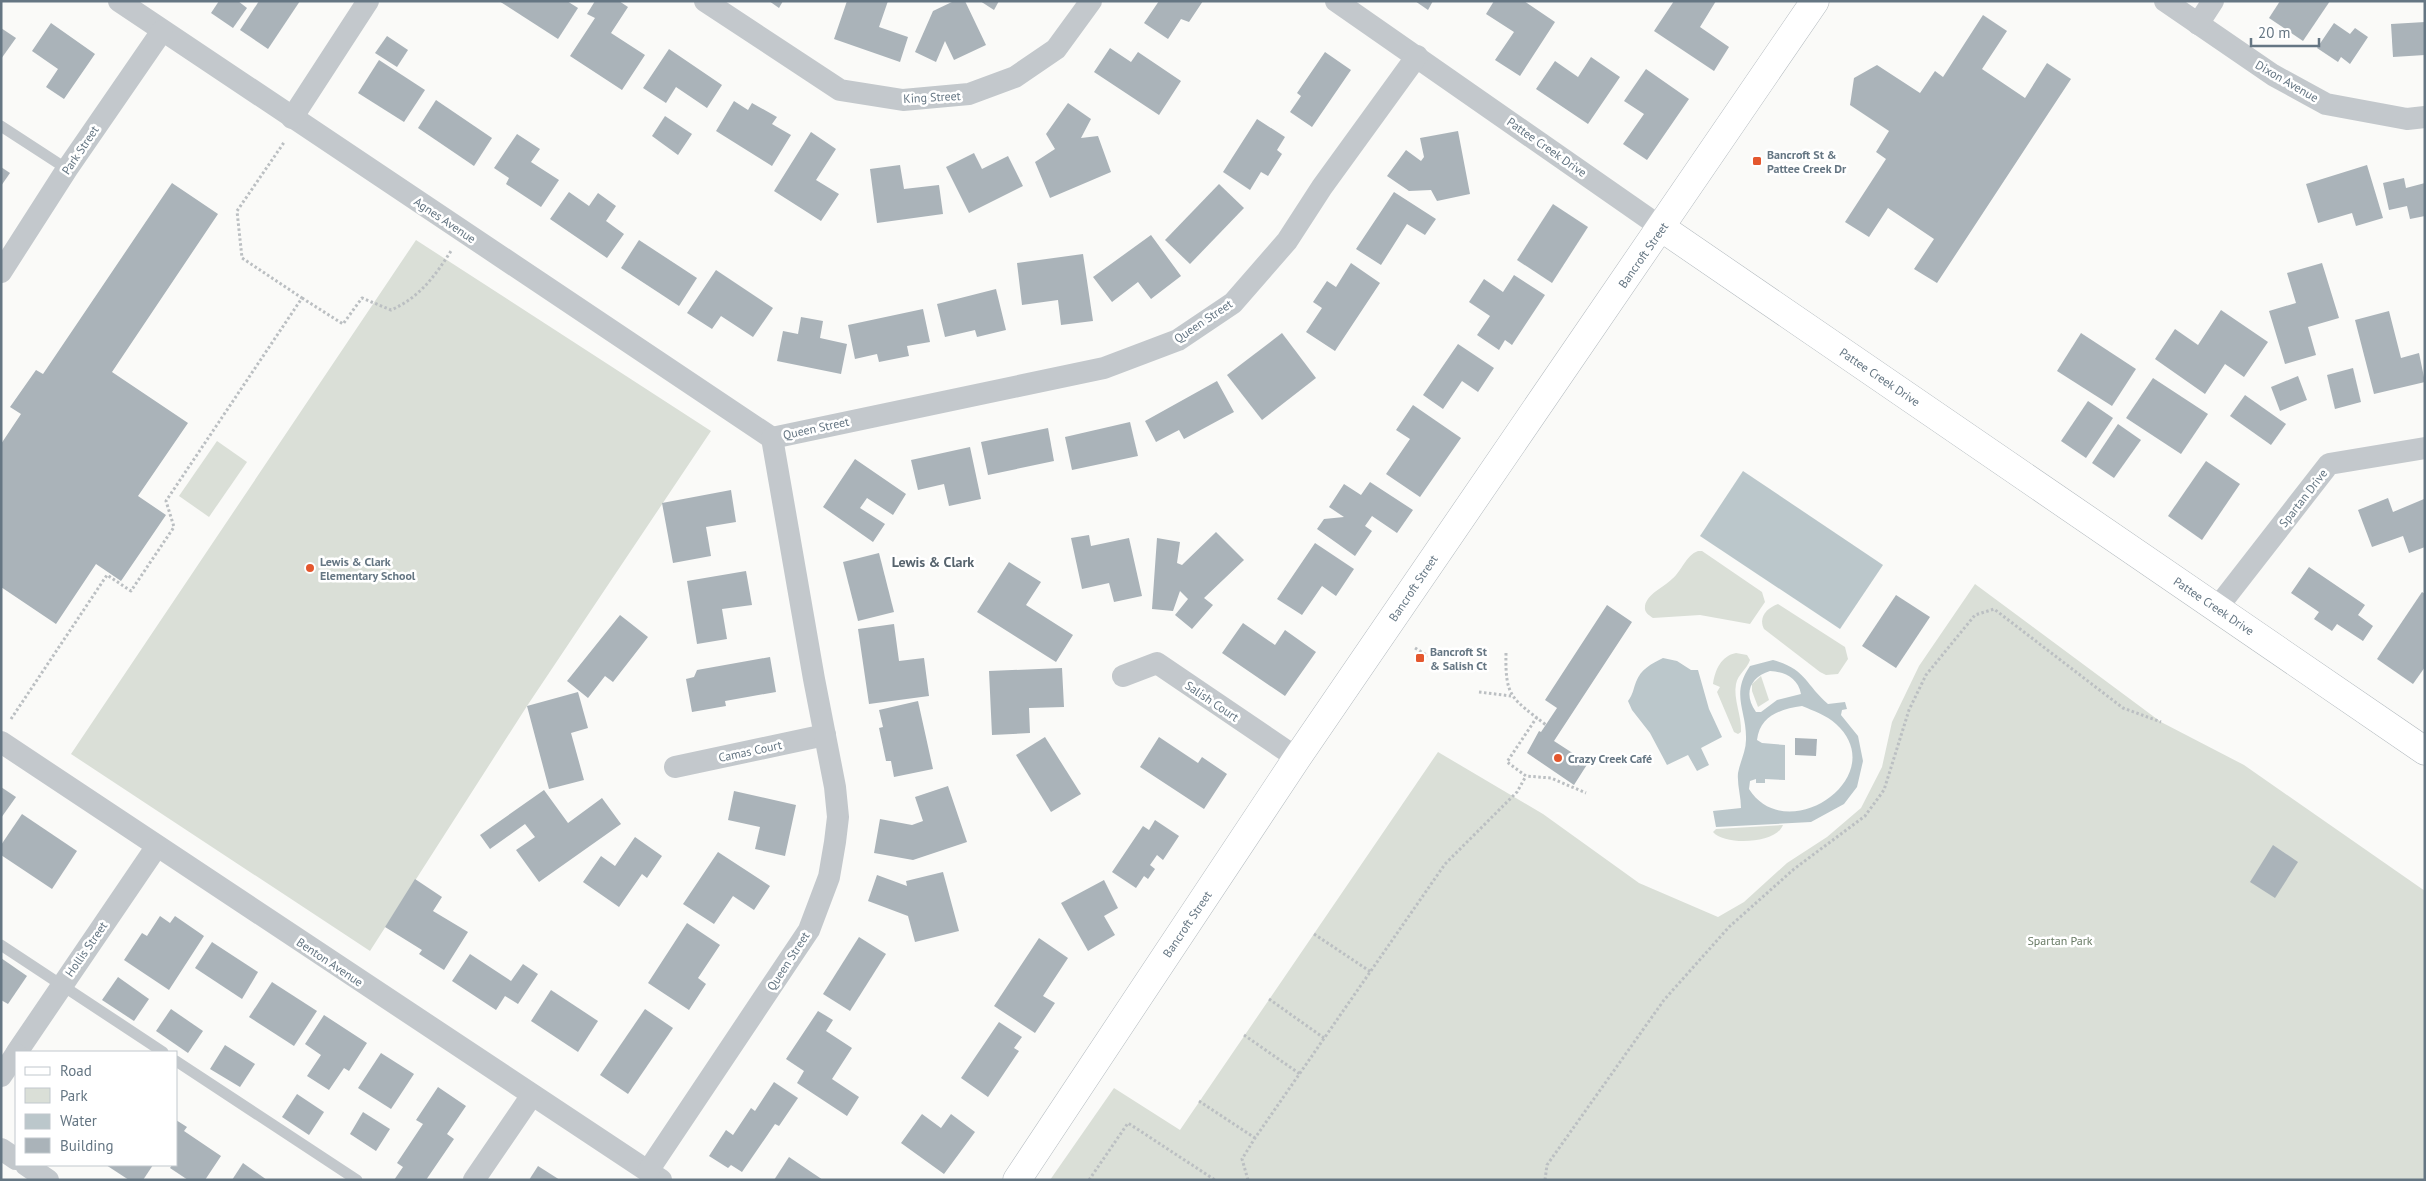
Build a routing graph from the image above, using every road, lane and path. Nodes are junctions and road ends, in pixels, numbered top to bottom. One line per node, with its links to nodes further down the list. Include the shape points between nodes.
1 (119, 1): 10 (street, Agnes Avenue)
2 (368, 1): 13 (street)
3 (705, 1): 4 (street, King Street, via 840,90 903,100 969,94 1015,77 1056,49)
4 (1091, 1)
5 (1336, 1): 11 (street, Pattee Creek Drive)
6 (1815, 1): 17 (street, Bancroft Street)
7 (2165, 1): 9 (street, Dixon Avenue)
8 (2213, 1): 9 (street)
9 (2198, 24): 12 (street, Dixon Avenue, via 2273,75 2326,104 2407,119)
10 (162, 30): 13 (street, Agnes Avenue); 16 (street, Park Street)
11 (1417, 56): 17 (street, Pattee Creek Drive); 21 (street, Queen Street, via 1322,186 1287,241 1233,303 1178,340 1104,368)
12 (2425, 117)
13 (292, 118): 21 (street, Agnes Avenue)
14 (1, 126): 16 (lane)
15 (285, 140): 20 (path, via 237,211 242,258)
16 (67, 169): 19 (street, Park Street)
17 (1662, 228): 23 (street, Pattee Creek Drive); 37 (street, Bancroft Street)
18 (451, 251): 20 (path, via 432,280 406,304 390,310 362,298 343,324)
19 (1, 272)
20 (302, 298): 31 (path, via 166,501 174,527 132,591 107,575)
21 (772, 438): 34 (street, Queen Street)
22 (2425, 448): 23 (street, Spartan Drive, via 2329,464)
23 (2217, 608): 36 (street, Pattee Creek Drive)
24 (1415, 648): 26 (path)
25 (1506, 653): 29 (path, via 1506,676)
26 (1428, 656)
27 (1123, 676): 37 (street, Salish Court, via 1156,663)
28 (1479, 692): 29 (path)
29 (1511, 696): 30 (path)
30 (1537, 717): 33 (path); 39 (path, via 1507,762)
31 (11, 719)
32 (2160, 722): 69 (path, via 2123,708 1994,609 1975,614 1926,675 1909,710 1884,790 1865,816 1794,869 1729,927 1664,1000 1547,1165)
33 (1546, 725)
34 (825, 734): 38 (street, Camas Court); 61 (street, Queen Street, via 838,816 829,877 809,930)
35 (1, 742): 41 (street, Benton Avenue)
36 (2425, 751)
37 (1297, 758): 65 (street, Bancroft Street)
38 (675, 766)
39 (1526, 776): 40 (path, via 1551,778); 44 (path, via 1517,792 1445,864)
40 (1586, 793)
41 (157, 846): 45 (street, Hollis Street); 55 (street, Benton Avenue)
42 (1314, 934): 44 (path)
43 (1, 945): 45 (lane)
44 (1371, 972): 48 (path)
45 (61, 985): 49 (street, Hollis Street); 50 (lane)
46 (1269, 999): 48 (path)
47 (1244, 1035): 53 (path)
48 (1324, 1038): 53 (path)
49 (18, 1051)
50 (161, 1051)
51 (15, 1056): 54 (street, Hollis Street)
52 (178, 1062): 63 (lane)
53 (1300, 1074): 57 (path)
54 (1, 1076)
55 (532, 1095): 61 (street, Benton Avenue); 64 (street)
56 (1200, 1101): 57 (path)
57 (1255, 1138): 68 (path, via 1242,1159)
58 (1, 1149): 59 (street)
59 (15, 1158)
60 (27, 1166): 62 (street)
61 (654, 1175)
62 (48, 1180)
63 (357, 1180)
64 (474, 1180)
65 (1017, 1180)
66 (1089, 1180): 67 (path, via 1128,1123)
67 (1215, 1180)
68 (1246, 1180)
69 (1545, 1180)

